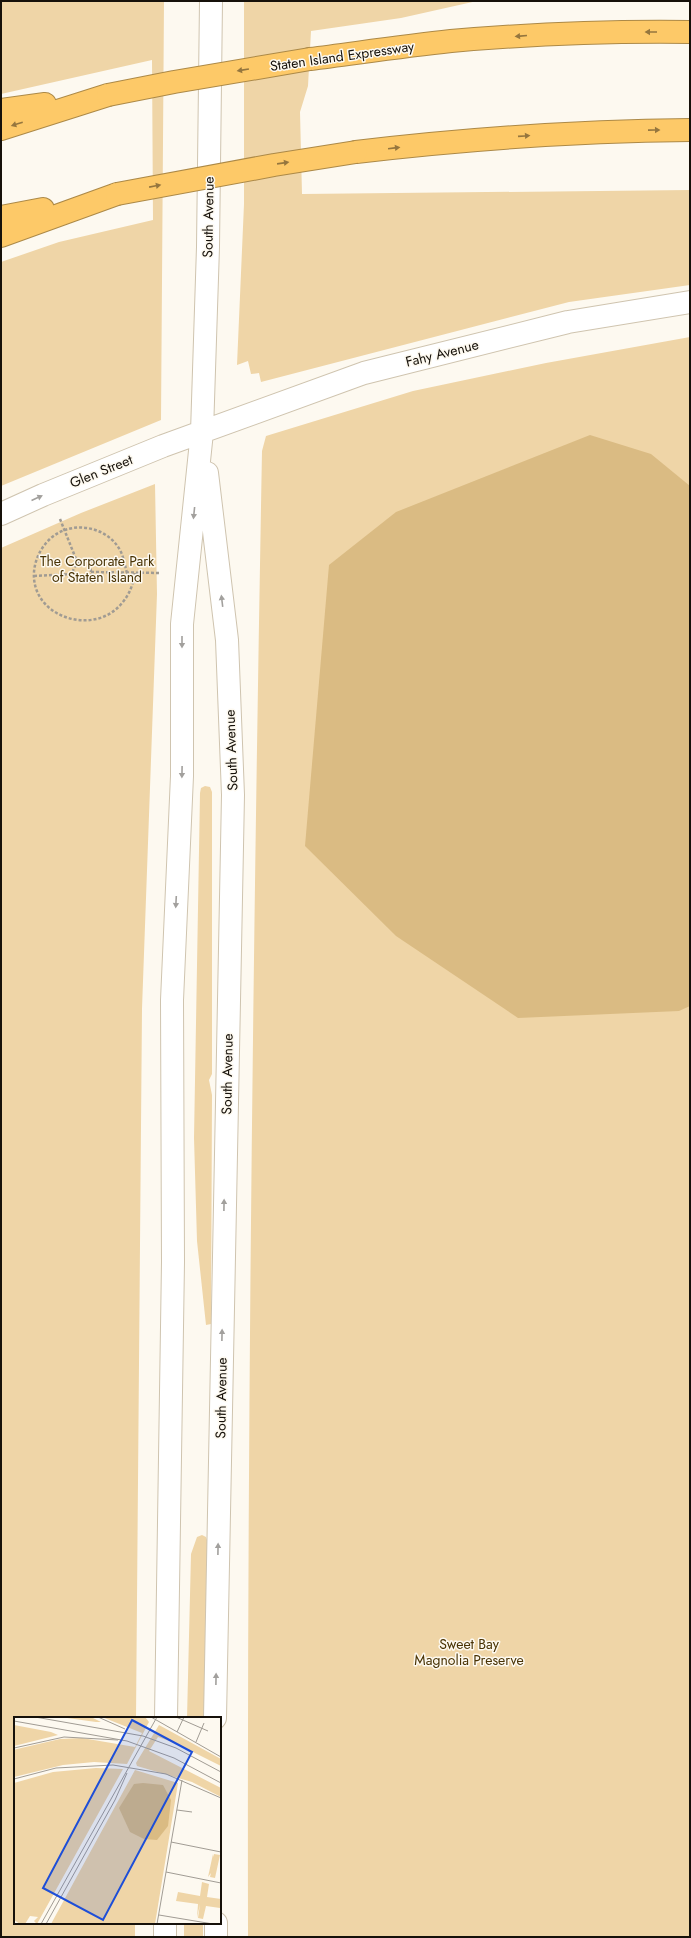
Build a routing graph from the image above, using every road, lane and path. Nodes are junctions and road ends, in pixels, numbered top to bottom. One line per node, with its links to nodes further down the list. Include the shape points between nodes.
1 (211, 1): 11 (street, South Avenue, via 208,247)
2 (690, 32): 3 (highway, Staten Island Expressway, one-way to 3, bridge, via 528,35 451,41 310,60 174,82)
3 (108, 96): 4 (highway); 5 (highway, Staten Island Expressway, one-way to 5)
4 (1, 110)
5 (1, 129)
6 (690, 130): 7 (highway, one-way to 6, bridge, via 117,194 356,152 560,133)
7 (58, 210): 8 (highway); 9 (highway)
8 (1, 217)
9 (1, 236)
10 (690, 302): 11 (street, Fahy Avenue, via 568,322 364,373)
11 (202, 432): 12 (street, Glen Street, one-way to 11, via 43,494); 22 (street, South Avenue, one-way to 22, via 182,624 182,776 172,1000 173,1262); 23 (street, South Avenue, one-way to 11, via 233,795 227,640)
12 (1, 514)
13 (60, 519): 14 (path)
14 (64, 530): 15 (path); 17 (path, via 76,527 101,531 112,539 121,552); 21 (path, via 45,545 35,565)
15 (78, 564): 16 (path, via 87,564); 20 (path)
16 (92, 572): 17 (path); 20 (path, via 84,581 78,580)
17 (127, 573): 18 (path)
18 (136, 573): 19 (path); 21 (path, via 122,604 110,614 83,621 68,620 44,604 37,591)
19 (160, 573)
20 (73, 574): 21 (path)
21 (34, 576)
22 (166, 1717)
23 (215, 1717)
24 (165, 1924): 26 (street)
25 (216, 1924): 27 (street)
26 (165, 1937)
27 (216, 1937)

